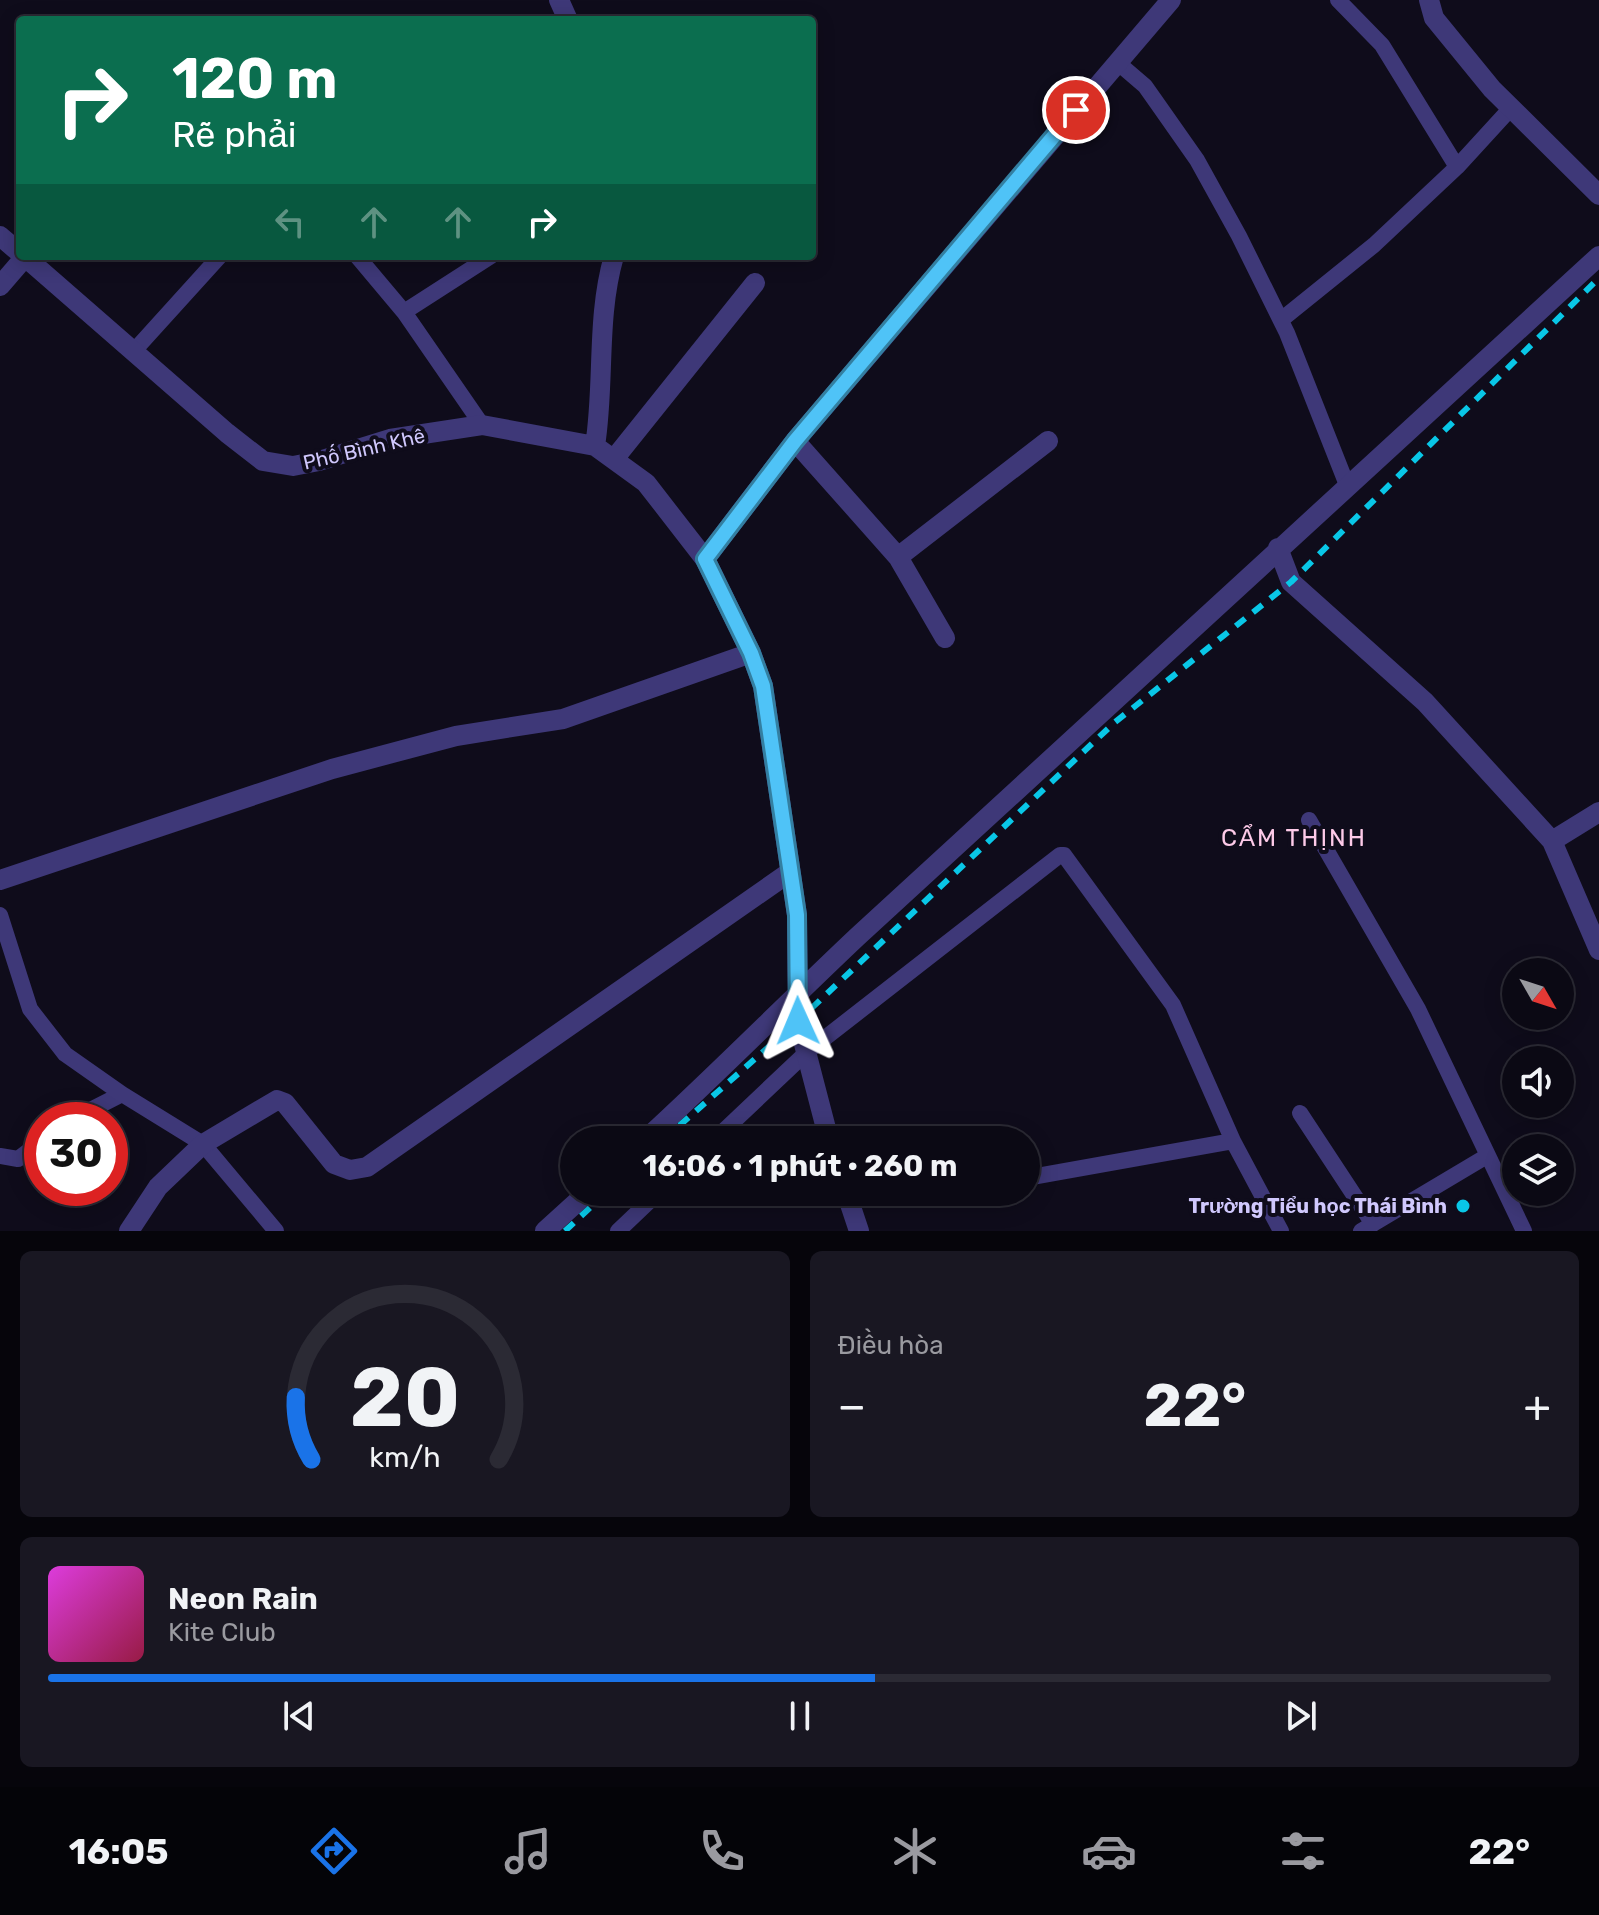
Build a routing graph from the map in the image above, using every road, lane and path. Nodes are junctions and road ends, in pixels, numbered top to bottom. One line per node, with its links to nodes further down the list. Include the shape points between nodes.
1 (1171, 0): 4 (street)
2 (1338, 0): 6 (lane, via 1382,45)
3 (1429, 0): 5 (street, via 1434,18)
4 (1117, 62): 20 (lane, via 1145,86 1197,160); 23 (street)
5 (1511, 108): 6 (lane); 7 (street)
6 (1457, 167): 20 (lane, via 1374,245)
7 (1599, 195)
8 (0, 236): 9 (street, Phố Bình Khê)
9 (16, 249)
10 (1599, 256): 27 (street)
11 (19, 260): 18 (street)
12 (29, 260): 21 (street, Phố Bình Khê)
13 (216, 260): 21 (lane)
14 (360, 260): 19 (lane)
15 (485, 260): 19 (lane)
16 (613, 260): 25 (street, via 603,311)
17 (755, 283): 26 (street)
18 (0, 286)
19 (404, 312): 22 (lane)
20 (1281, 320): 27 (lane)
21 (133, 352): 22 (street, Phố Bình Khê, via 263,461 293,466 390,439)
22 (482, 425): 25 (street, Phố Bình Khê)
23 (795, 441): 29 (street); 30 (street)
24 (1048, 441): 29 (street)
25 (595, 446): 26 (street, Phố Bình Khê)
26 (614, 459): 30 (street, Phố Bình Khê, via 646,483)
27 (1347, 485): 28 (street)
28 (1278, 548): 35 (street, via 1291,582 1425,702); 40 (street)
29 (898, 557): 31 (street)
30 (705, 559): 32 (street, Phố Bình Khê)
31 (945, 638)
32 (751, 653): 36 (street, Phố Bình Khê, via 763,686); 37 (street, via 563,719 456,736 332,769)
33 (1599, 812): 35 (street)
34 (1309, 820): 52 (lane, via 1418,1009)
35 (1552, 841): 39 (street)
36 (790, 872): 40 (street, Phố Bình Khê, via 797,915); 49 (street, via 367,1167 350,1170 334,1164 277,1100)
37 (0, 880)
38 (0, 915): 42 (lane, via 30,1009 65,1054)
39 (1599, 950)
40 (797, 993): 41 (street, Phố Bình Khê); 45 (street)
41 (807, 1052): 46 (lane); 47 (street, Phố Bình Khê); 48 (lane, via 1064,855 1173,1005)
42 (122, 1094): 43 (lane); 49 (lane)
43 (106, 1102)
44 (1300, 1113): 57 (lane)
45 (660, 1126)
46 (729, 1126)
47 (826, 1126)
48 (1233, 1141): 53 (lane); 63 (lane)
49 (203, 1144): 58 (street, via 158,1187); 59 (lane)
50 (24, 1154): 51 (lane, via 18,1159)
51 (0, 1156)
52 (1487, 1156): 57 (lane); 64 (lane)
53 (1040, 1175)
54 (573, 1206): 60 (street)
55 (644, 1206): 61 (lane)
56 (851, 1206): 62 (street)
57 (1367, 1228)
58 (129, 1231)
59 (276, 1231)
60 (545, 1231)
61 (618, 1231)
62 (859, 1231)
63 (1281, 1231)
64 (1524, 1231)

